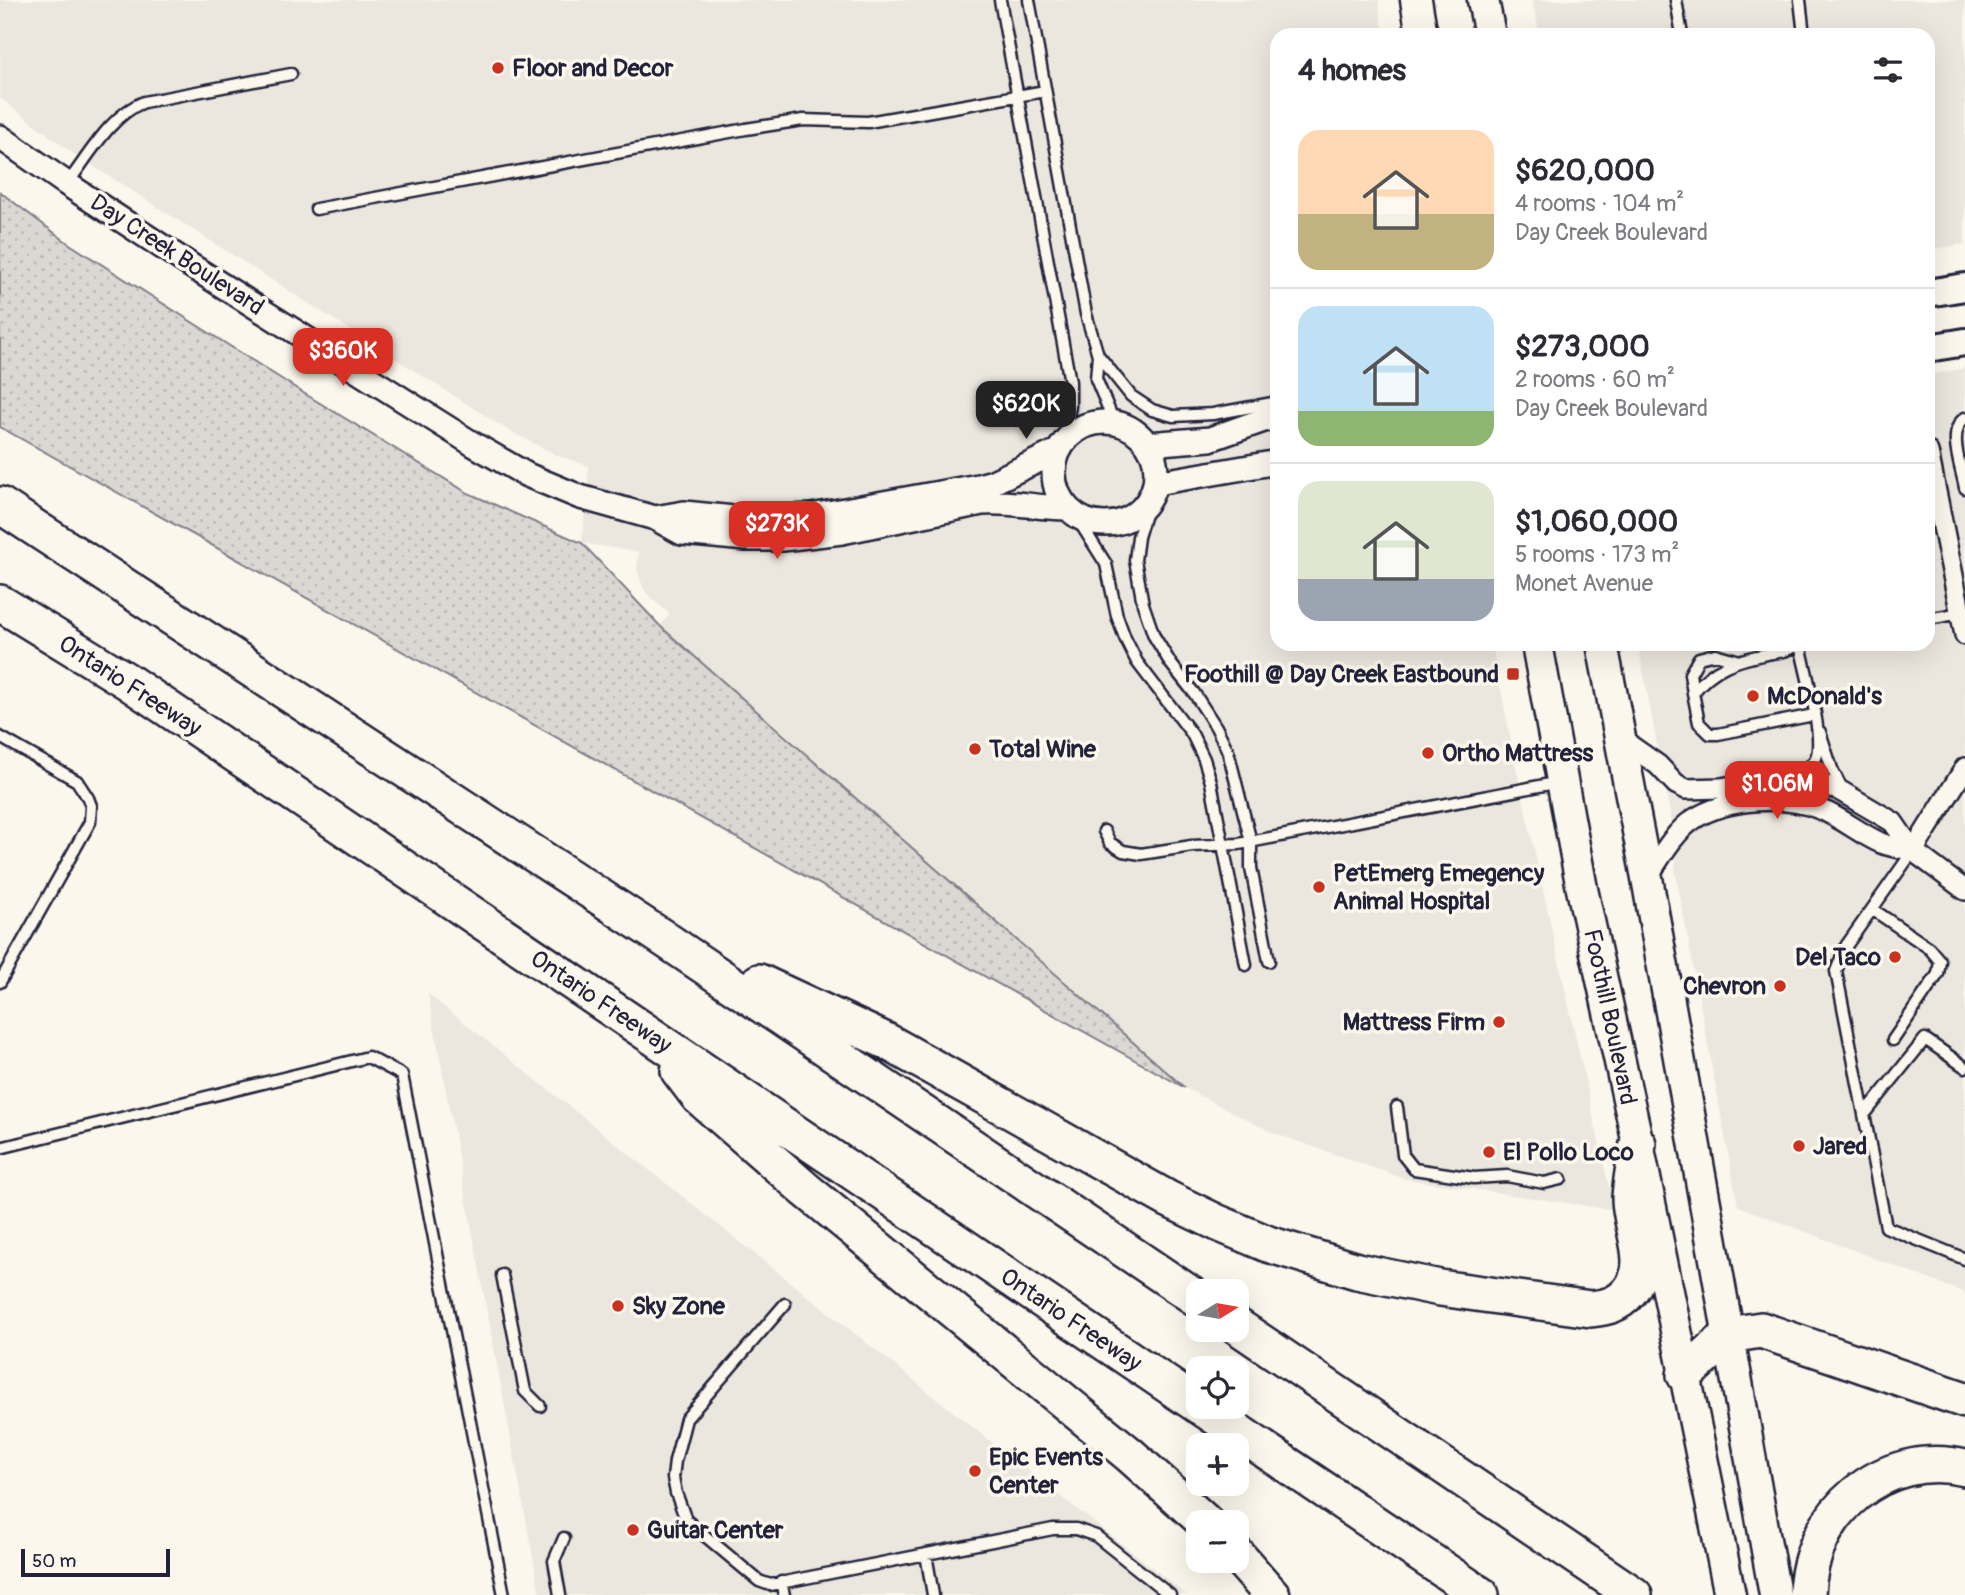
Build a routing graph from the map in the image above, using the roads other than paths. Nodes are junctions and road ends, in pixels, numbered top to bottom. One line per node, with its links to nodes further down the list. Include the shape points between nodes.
1 (1000, 0): 13 (lane)
2 (1029, 0): 12 (lane)
3 (1416, 0): 7 (main road)
4 (1483, 0): 8 (main road)
5 (1676, 0): 9 (lane)
6 (1800, 0): 10 (lane)
7 (1421, 28)
8 (1489, 28)
9 (1681, 28)
10 (1803, 28)
11 (291, 74): 15 (lane, via 130,107)
12 (1045, 91): 13 (lane); 21 (lane, via 1086,314)
13 (1018, 96): 16 (lane, via 869,122 803,120 746,129); 27 (lane, via 1070,383)
14 (0, 136): 15 (street, Day Creek Boulevard)
15 (67, 184): 34 (street, Day Creek Boulevard, via 527,475 580,497)
16 (316, 209)
17 (1965, 287): 18 (main road)
18 (1935, 292)
19 (1965, 342): 20 (main road)
20 (1935, 347)
21 (1098, 355): 22 (lane, via 1131,396 1152,410 1173,416); 25 (lane, via 1096,379)
22 (1270, 403)
23 (1270, 418): 26 (street, via 1210,439)
24 (1965, 418): 30 (lane, via 1955,435)
25 (1115, 422): 26 (street, via 1128,426); 27 (street, via 1086,425)
26 (1148, 444): 31 (street, via 1154,457)
27 (1061, 447): 33 (street, via 1054,481); 34 (street, Day Creek Boulevard, via 993,482 811,516 744,519 684,513)
28 (1270, 464): 31 (street)
29 (1935, 486): 36 (street)
30 (1965, 488)
31 (1152, 492): 33 (street, via 1138,513 1123,522 1090,522); 53 (lane, via 1135,560 1143,604 1154,636 1228,751)
32 (0, 505): 59 (highway)
33 (1071, 511): 34 (street, Day Creek Boulevard, via 982,503 842,532 782,539 682,533); 54 (lane, via 1106,565 1117,616 1137,662 1192,734 1204,759)
34 (655, 518)
35 (0, 603): 63 (highway, Ontario Freeway, via 127,681)
36 (1961, 613): 37 (lane); 38 (street)
37 (1935, 618)
38 (1965, 635)
39 (1538, 651): 50 (main road, Foothill Boulevard)
40 (1603, 651): 47 (main road)
41 (1785, 651): 43 (lane)
42 (1800, 651): 45 (lane)
43 (1737, 660): 44 (lane, via 1704,678); 44 (lane, via 1715,654 1699,658 1690,674)
44 (1693, 692): 45 (lane, via 1699,723 1710,733)
45 (1814, 715): 49 (lane, via 1817,754 1812,765); 51 (lane)
46 (0, 737): 62 (lane, via 77,781 91,806 90,822)
47 (1621, 739): 49 (street, via 1686,789); 56 (main road)
48 (1965, 768): 55 (street)
49 (1792, 780): 51 (street)
50 (1563, 782): 53 (lane); 68 (main road, Foothill Boulevard)
51 (1845, 794): 55 (street, via 1893,822)
52 (1104, 831): 54 (lane, via 1110,843 1123,852 1140,854)
53 (1251, 842): 54 (lane); 60 (lane, via 1251,868)
54 (1222, 844): 61 (lane)
55 (1913, 850): 56 (street, via 1882,844 1847,821 1809,806 1755,801 1693,819); 57 (street); 58 (lane)
56 (1647, 877): 76 (main road)
57 (1965, 890)
58 (1872, 909): 64 (lane, via 1929,948 1940,961 1938,974); 67 (lane, via 1846,946 1836,971)
59 (660, 936): 68 (highway, via 886,1041 1168,1199 1268,1244 1357,1271 1591,1309 1612,1306 1632,1288 1641,1261 1630,1199); 73 (highway)
60 (1269, 961)
61 (1246, 965)
62 (0, 982)
63 (653, 1038): 78 (highway, Ontario Freeway); 83 (highway, via 698,1096)
64 (1893, 1040)
65 (1965, 1067): 67 (lane, via 1925,1039)
66 (1397, 1107): 70 (lane, via 1403,1156 1415,1169 1544,1183)
67 (1864, 1115): 71 (lane, via 1886,1227)
68 (1638, 1144): 77 (main road, Foothill Boulevard)
69 (0, 1148): 88 (lane, via 368,1057 402,1075)
70 (1561, 1179)
71 (1965, 1259)
72 (502, 1275): 80 (lane, via 525,1391)
73 (1186, 1291)
74 (785, 1304): 87 (lane, via 686,1419 673,1478 685,1520 759,1581)
75 (1250, 1335): 95 (highway)
76 (1729, 1335): 77 (highway); 79 (highway, via 1761,1330); 97 (main road)
77 (1685, 1375): 96 (main road, Foothill Boulevard)
78 (1186, 1397)
79 (1965, 1401)
80 (540, 1406)
81 (1219, 1419): 94 (highway, Ontario Freeway)
82 (1965, 1468): 98 (highway, via 1921,1465 1878,1479 1839,1507 1819,1541 1807,1577)
83 (1191, 1510)
84 (564, 1538): 89 (lane, via 554,1561)
85 (926, 1554): 87 (lane); 91 (lane); 92 (lane, via 1053,1529 1076,1529 1096,1536)
86 (1249, 1569): 93 (highway)
87 (781, 1583): 90 (lane)
88 (504, 1595)
89 (560, 1595)
90 (784, 1595)
91 (933, 1595)
92 (1170, 1595)
93 (1272, 1595)
94 (1480, 1595)
95 (1634, 1595)
96 (1730, 1595)
97 (1775, 1595)
98 (1807, 1595)

